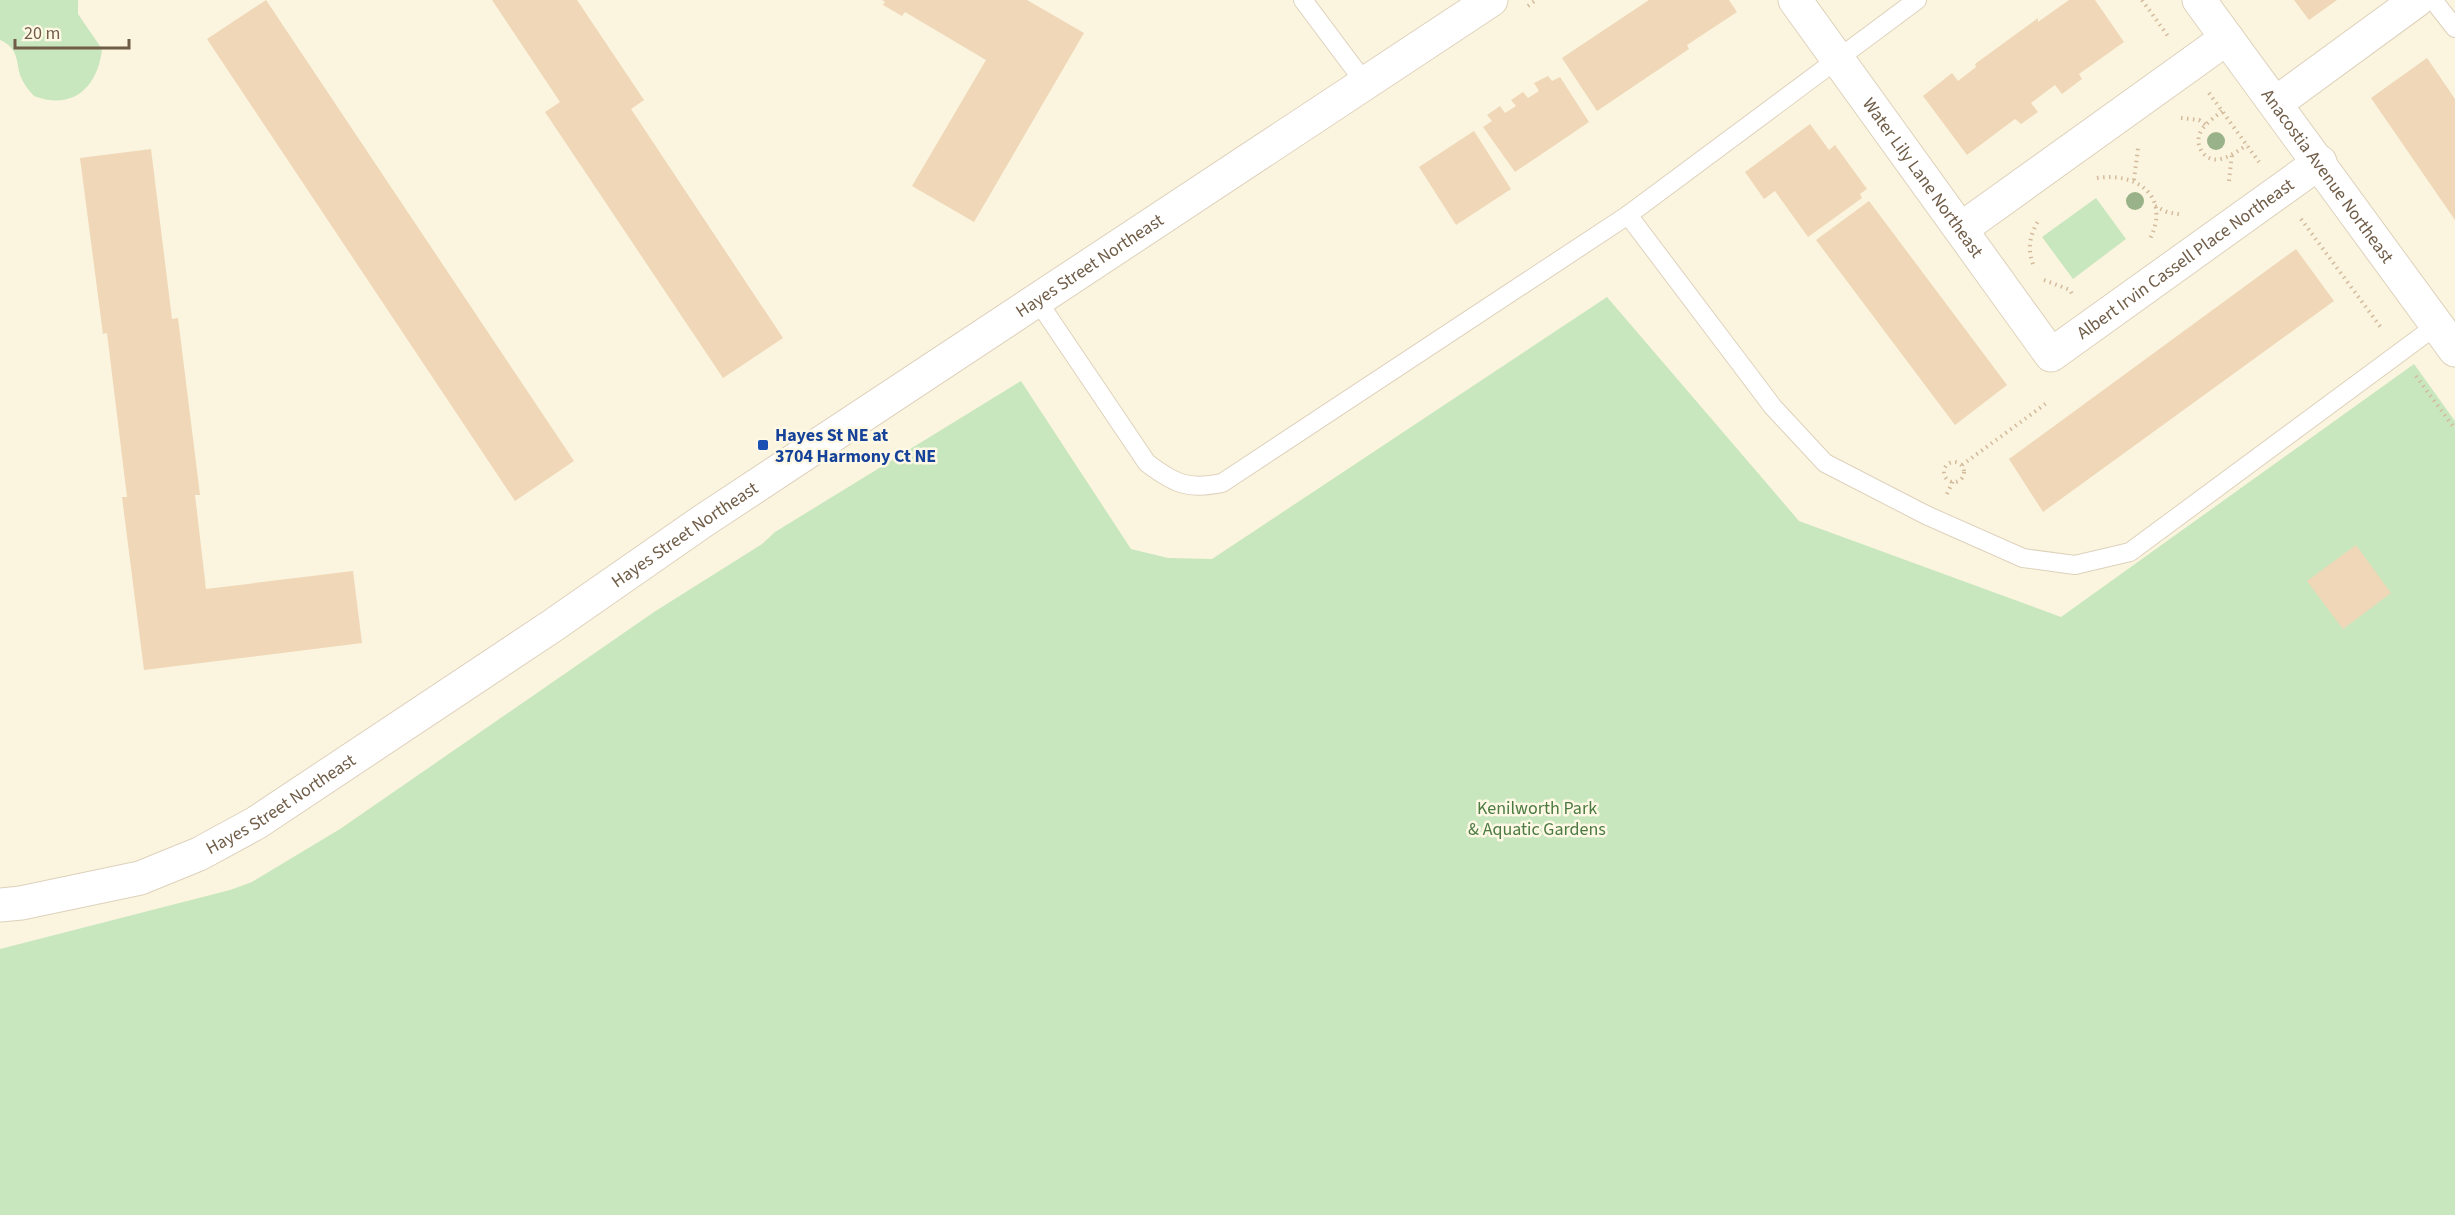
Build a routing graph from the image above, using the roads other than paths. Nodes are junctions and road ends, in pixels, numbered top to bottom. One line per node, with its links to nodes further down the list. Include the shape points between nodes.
1 (1304, 0): 11 (lane)
2 (1491, 0): 11 (street, Hayes Street Northeast)
3 (1795, 0): 10 (street, Water Lily Lane Northeast)
4 (1917, 0): 10 (lane)
5 (2199, 0): 9 (street, Anacostia Avenue Northeast)
6 (2417, 0): 12 (street)
7 (2433, 0): 8 (lane)
8 (2455, 28)
9 (2227, 38): 12 (street, Anacostia Avenue Northeast); 15 (street)
10 (1837, 59): 14 (lane); 15 (street, Water Lily Lane Northeast)
11 (1365, 83): 16 (street, Hayes Street Northeast)
12 (2276, 103): 13 (street, Anacostia Avenue Northeast)
13 (2320, 162): 17 (street, Anacostia Avenue Northeast); 18 (street, Albert Irvin Cassell Place Northeast)
14 (1628, 215): 16 (lane, via 1222,483 1202,487 1185,486 1147,463); 17 (lane, via 1773,407 1825,463 1926,515 2023,558 2076,565 2130,552)
15 (1961, 229): 18 (street, Water Lily Lane Northeast)
16 (1037, 300): 19 (street, Hayes Street Northeast, via 256,823 199,854 140,878)
17 (2446, 338)
18 (2051, 355)
19 (0, 906)

